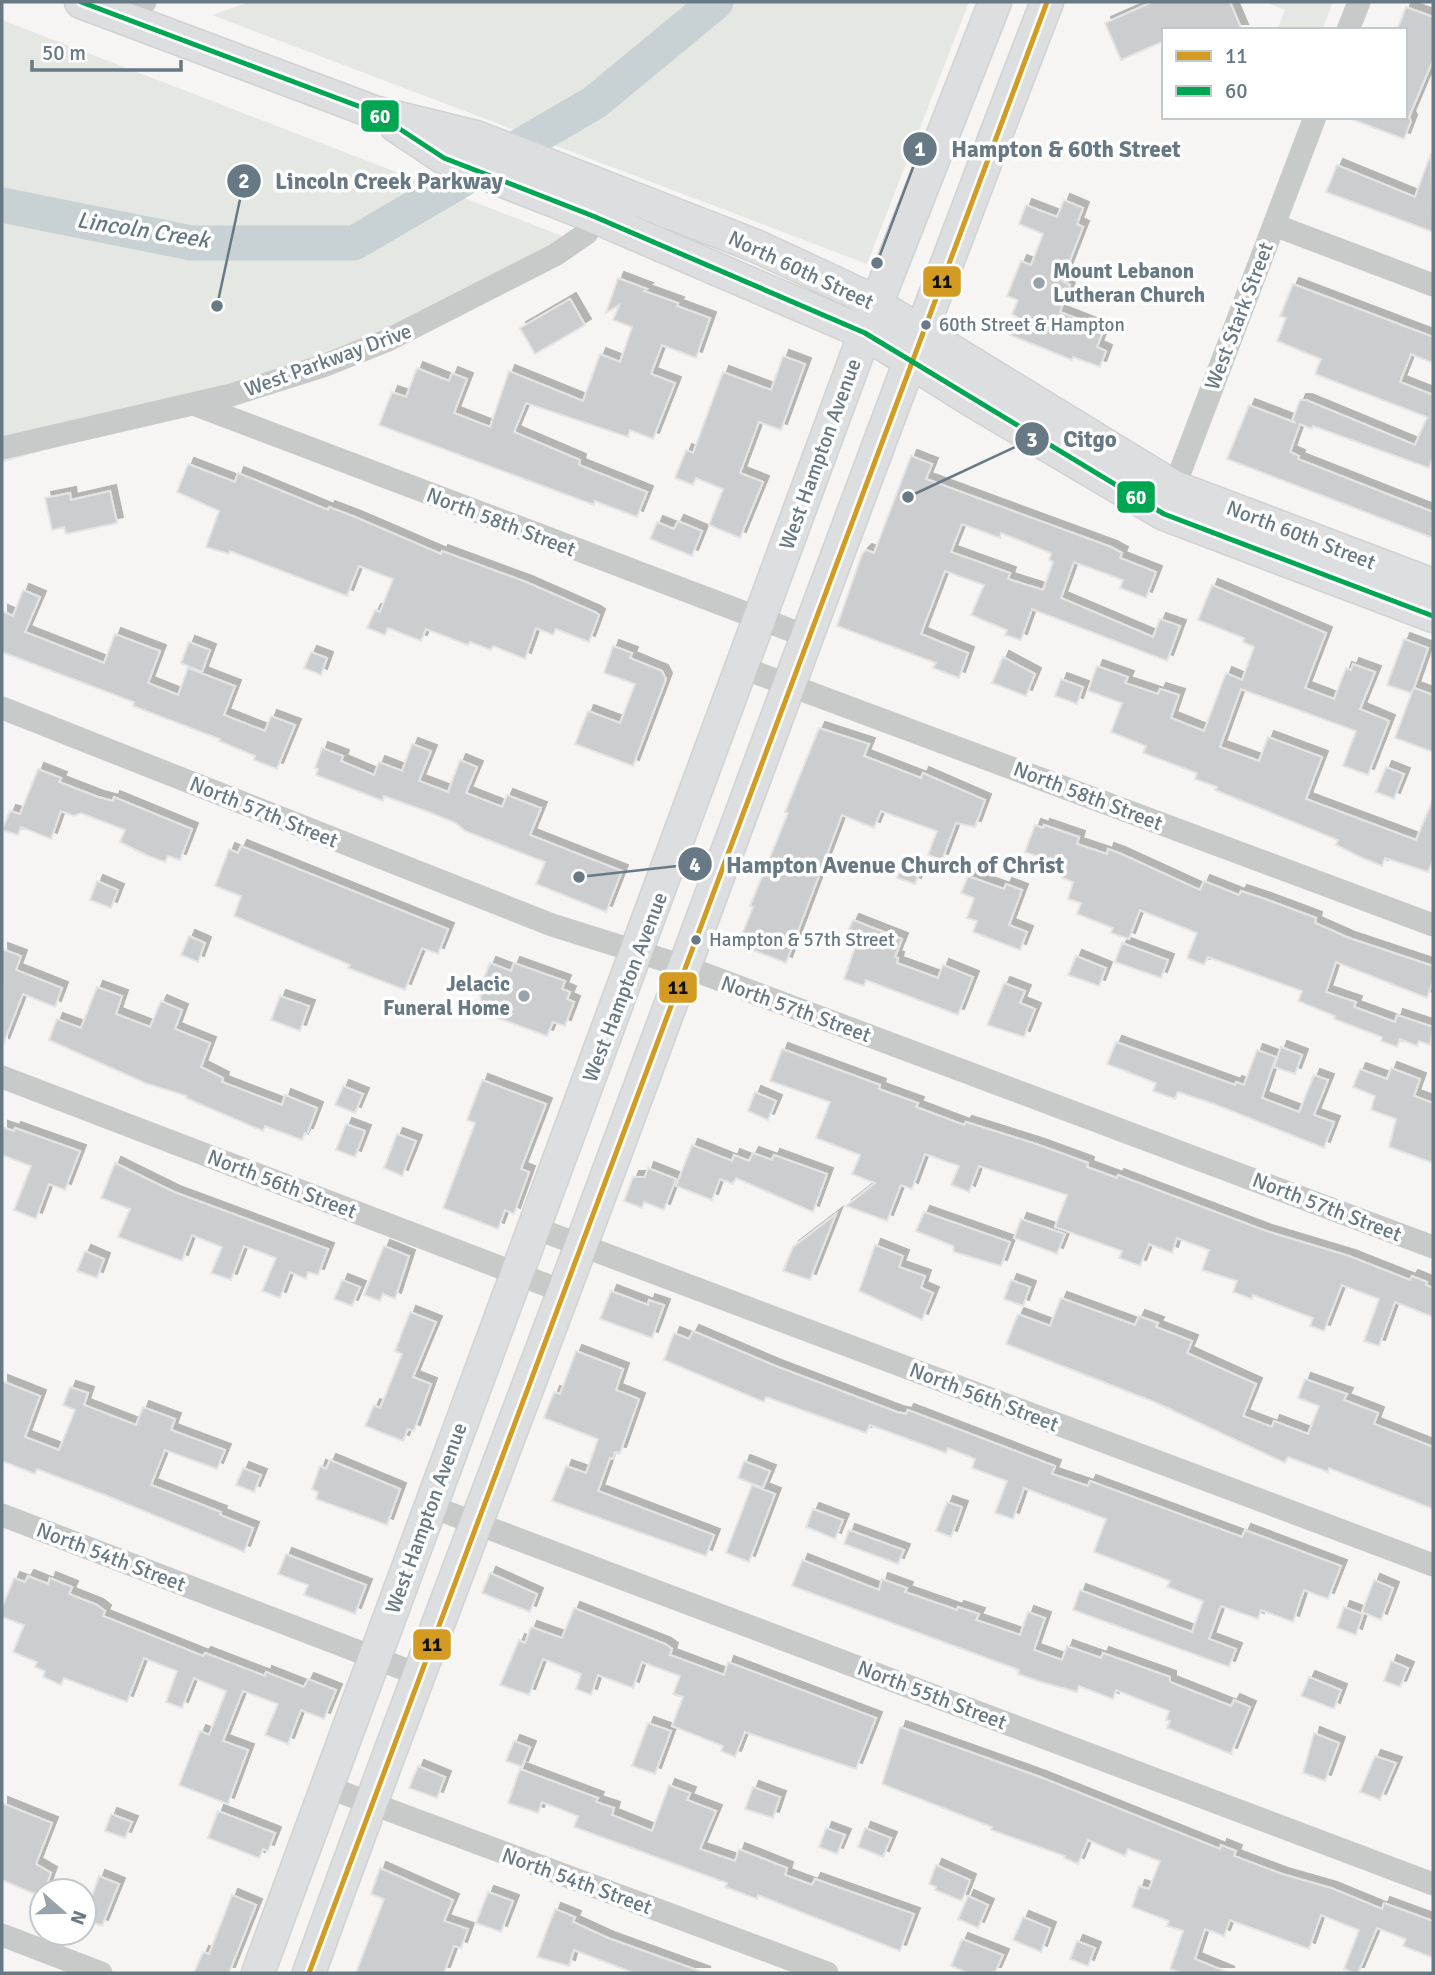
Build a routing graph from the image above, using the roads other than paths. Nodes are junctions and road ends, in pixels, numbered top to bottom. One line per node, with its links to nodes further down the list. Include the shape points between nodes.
1 (145, 2): 5 (street)
2 (995, 2): 13 (main road, West Hampton Avenue)
3 (1048, 2): 14 (main road)
4 (1359, 2): 6 (street)
5 (95, 7): 7 (main road, North 60th Street)
6 (1349, 28)
7 (374, 112): 9 (main road, North 60th Street, via 476,137); 10 (main road, North 60th Street, via 444,158)
8 (1314, 119): 11 (street, West Stark Street)
9 (604, 186): 10 (street, West Parkway Drive); 13 (main road, North 60th Street, via 755,246)
10 (593, 216): 13 (main road, North 60th Street); 15 (street, West Parkway Drive, via 587,233 555,255 430,321 323,366)
11 (1273, 225): 12 (street); 17 (street, West Stark Street)
12 (1433, 285)
13 (871, 318): 14 (main road, North 60th Street); 20 (main road, West Hampton Avenue)
14 (914, 347): 17 (main road, North 60th Street); 21 (main road)
15 (196, 405): 16 (street, West Parkway Drive); 20 (street, North 58th Street)
16 (2, 448)
17 (1169, 500): 18 (main road, North 60th Street); 19 (main road, North 60th Street)
18 (1433, 585)
19 (1433, 616)
20 (758, 620): 21 (street, North 58th Street); 22 (main road, West Hampton Avenue)
21 (806, 636): 23 (main road)
22 (743, 668): 23 (street, North 58th Street); 26 (main road, West Hampton Avenue)
23 (788, 683): 25 (street, North 58th Street); 27 (main road)
24 (2, 708): 26 (street, North 57th Street, via 552,925)
25 (1433, 925)
26 (638, 952): 27 (street, North 57th Street); 29 (main road, West Hampton Avenue)
27 (683, 967): 30 (main road); 31 (street, North 57th Street)
28 (2, 1077): 32 (street, North 56th Street)
29 (535, 1228): 30 (street, North 56th Street); 32 (main road, West Hampton Avenue)
30 (581, 1246): 33 (main road); 37 (street, North 56th Street)
31 (1433, 1247)
32 (517, 1274): 33 (street, North 56th Street); 34 (main road, West Hampton Avenue)
33 (562, 1291): 36 (main road)
34 (430, 1506): 36 (street, North 55th Street); 38 (main road, West Hampton Avenue)
35 (2, 1515): 38 (street, North 54th Street)
36 (475, 1523): 39 (main road); 42 (street, North 55th Street)
37 (1433, 1565)
38 (374, 1657): 39 (street, North 54th Street); 40 (main road, West Hampton Avenue)
39 (417, 1674): 41 (main road)
40 (327, 1787): 41 (street, North 54th Street); 45 (main road, West Hampton Avenue)
41 (370, 1804): 46 (main road); 47 (street, North 54th Street)
42 (1433, 1884)
43 (2, 1935): 44 (street)
44 (101, 1973)
45 (258, 1973)
46 (309, 1973)
47 (827, 1973)

